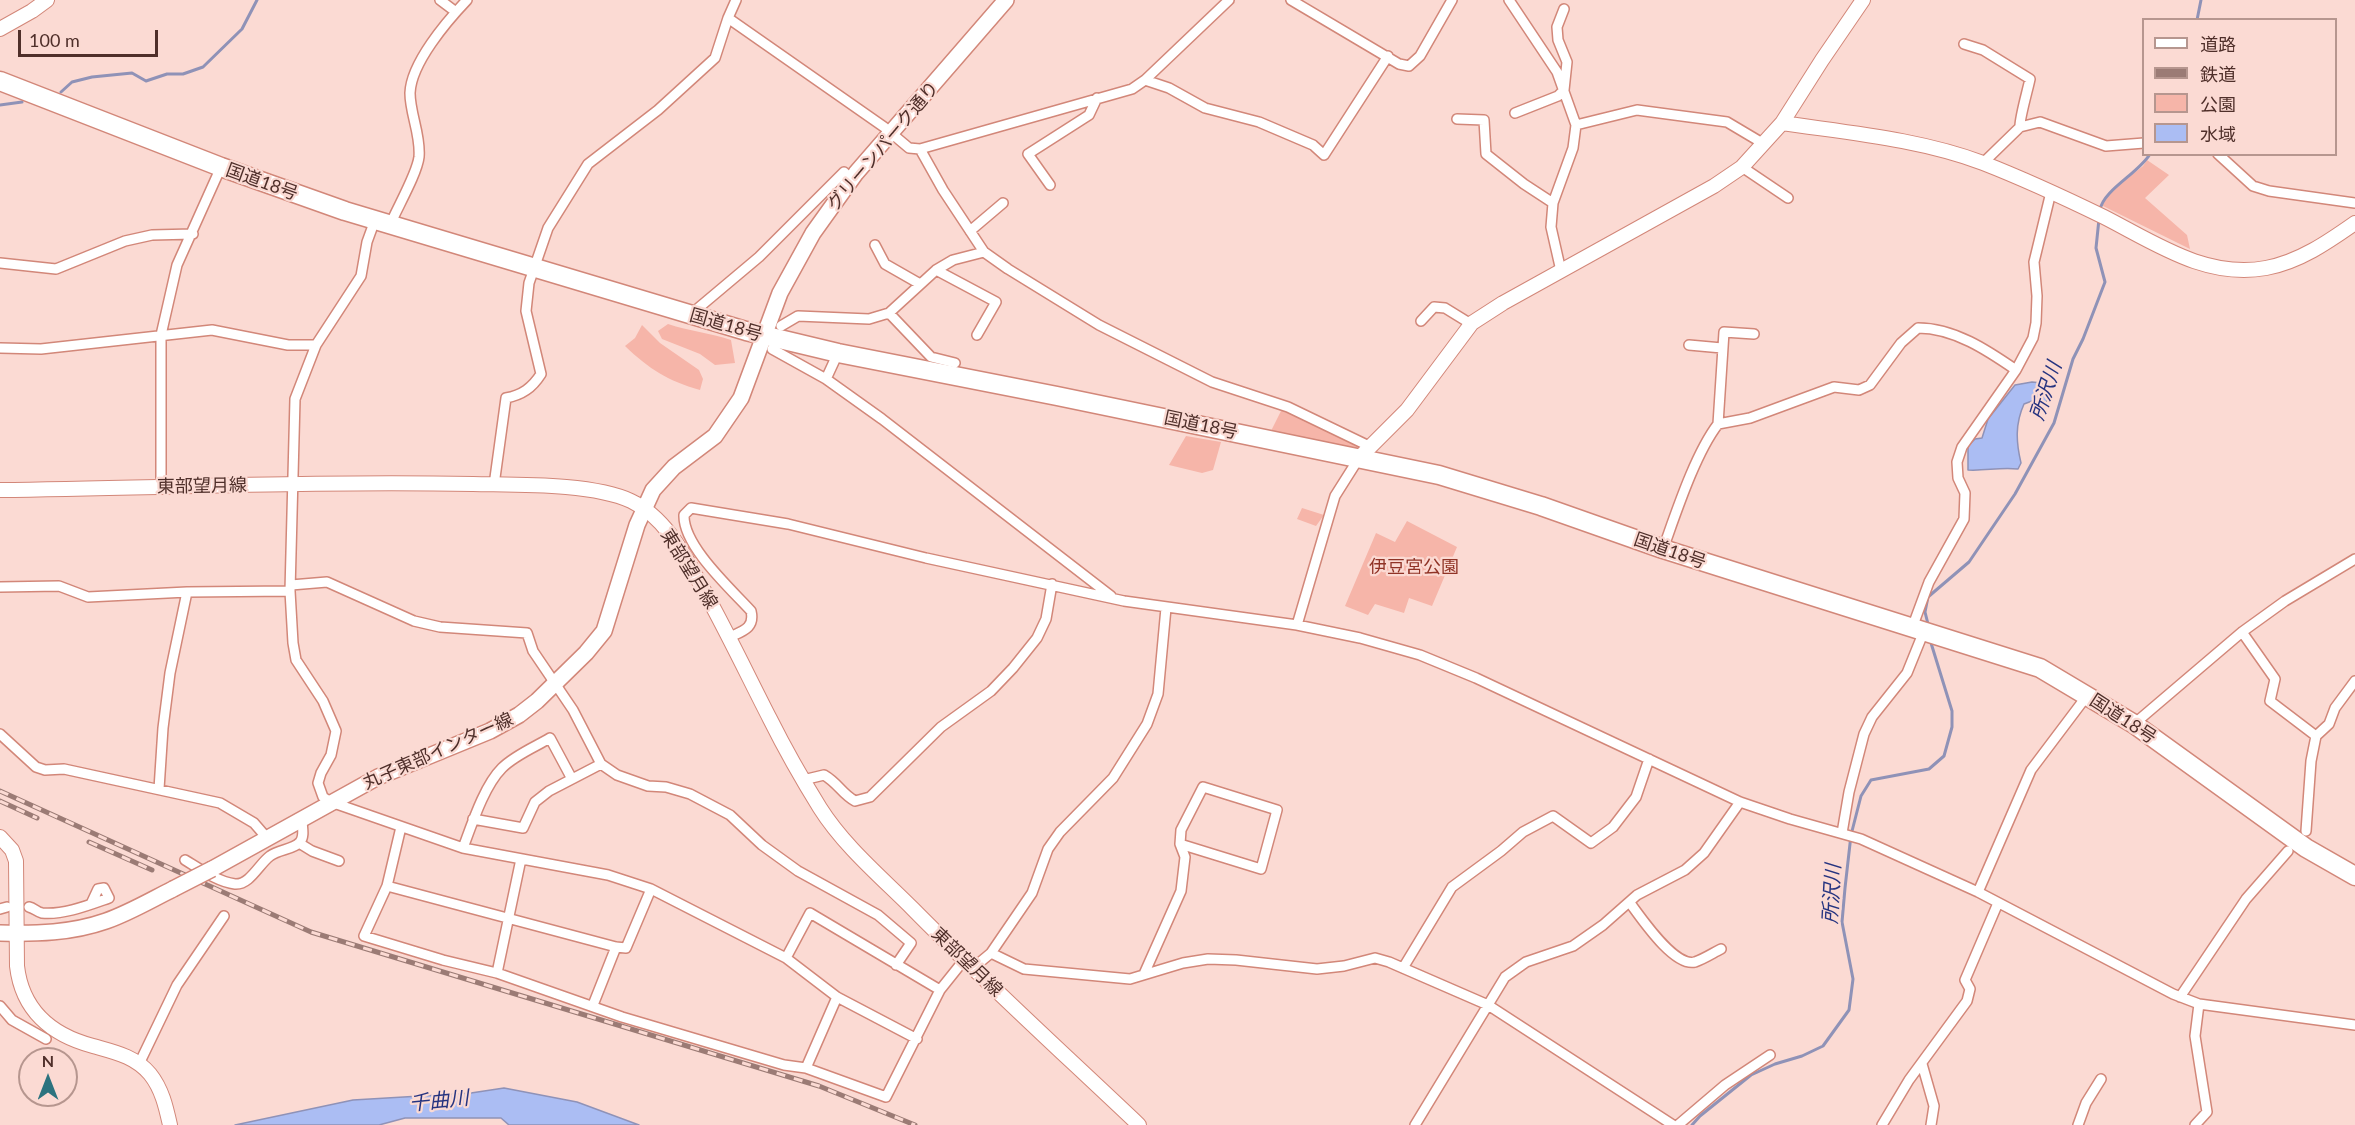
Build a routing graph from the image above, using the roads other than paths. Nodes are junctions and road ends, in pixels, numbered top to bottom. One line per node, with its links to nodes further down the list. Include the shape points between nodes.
1 (46, 0): 14 (main road)
2 (440, 0): 12 (street)
3 (467, 0): 12 (street)
4 (736, 0): 13 (street)
5 (1006, 0): 26 (main road, グリーンパーク通り)
6 (1229, 0): 17 (street)
7 (1291, 0): 16 (street)
8 (1452, 0): 16 (street, via 1420,56 1409,66)
9 (1509, 0): 19 (street, via 1557,72)
10 (1863, 0): 23 (main road)
11 (1564, 9): 19 (street, via 1557,27 1567,62)
12 (456, 12): 43 (street, via 441,28 414,75 410,93 418,158)
13 (728, 18): 26 (street); 50 (street, via 715,58 658,110 588,164 548,228)
14 (0, 29)
15 (1964, 44): 25 (street, via 1983,50 2030,79)
16 (1388, 56): 17 (street, via 1324,155 1313,145 1260,122 1205,108)
17 (1145, 80): 20 (street, via 1132,89)
18 (0, 81): 32 (highway, 国道18号)
19 (1564, 90): 21 (street); 24 (street)
20 (1096, 98): 29 (street); 35 (street, via 1089,115 1028,154)
21 (1515, 113)
22 (1457, 119): 39 (street, via 1484,120 1486,154)
23 (1782, 123): 28 (main road); 31 (main road, via 1907,143)
24 (1576, 125): 28 (street, via 1637,110 1726,122); 39 (street, via 1573,148)
25 (2020, 128): 27 (street, via 2040,122 2106,146); 31 (street)
26 (891, 134): 29 (street, via 909,148); 34 (main road, グリーンパーク通り)
27 (2142, 143)
28 (1764, 144): 33 (main road)
29 (920, 149): 45 (street)
30 (2220, 156): 41 (street, via 2253,186)
31 (1983, 163): 36 (main road)
32 (221, 167): 43 (highway, 国道18号); 46 (street)
33 (1742, 167): 37 (street); 52 (main road)
34 (852, 180): 40 (street, via 844,172); 42 (main road, グリーンパーク通り)
35 (1050, 185)
36 (2051, 192): 44 (main road, via 2184,258 2236,270 2265,268 2295,258); 69 (street, via 2034,262 2036,323 2033,338)
37 (1788, 198)
38 (1004, 203): 45 (street)
39 (1553, 203): 52 (street, via 1551,227)
40 (812, 204): 42 (street); 55 (street, via 759,257)
41 (2355, 204)
42 (825, 214): 62 (main road, グリーンパーク通り, via 793,266)
43 (382, 222): 50 (highway, 国道18号); 63 (street, via 368,242 361,276)
44 (2355, 223)
45 (970, 231): 48 (street)
46 (193, 234): 49 (street, via 152,234 56,269); 60 (street, via 177,265)
47 (875, 245): 53 (street, via 885,264)
48 (984, 252): 51 (street, via 953,260); 72 (street, via 1135,344 1212,382 1288,407)
49 (0, 263)
50 (535, 269): 55 (highway, 国道18号); 74 (street, via 526,311 540,374 523,393 506,398)
51 (936, 270): 53 (street); 61 (street, via 996,302)
52 (1561, 271): 57 (main road)
53 (920, 284): 54 (street)
54 (889, 313): 58 (street, via 869,319 798,316); 68 (street, via 930,357)
55 (690, 315): 62 (highway, 国道18号)
56 (1421, 321): 57 (street, via 1434,307 1446,308)
57 (1471, 324): 72 (main road, via 1407,411)
58 (781, 326)
59 (1754, 334): 66 (street, via 1724,332)
60 (161, 335): 63 (street, via 212,330 288,345); 65 (street, via 41,349); 75 (street)
61 (977, 335)
62 (767, 342): 67 (highway, 国道18号); 70 (street); 77 (main road, 丸子東部インター線, via 728,419 707,444 669,472)
63 (316, 345): 73 (street, via 296,399)
64 (1689, 345): 66 (street)
65 (0, 348)
66 (1722, 348): 71 (street)
67 (838, 353): 70 (street); 72 (highway, 国道18号)
68 (955, 363)
69 (2016, 370): 71 (street, via 1954,334 1918,328 1901,343 1870,385 1859,390 1834,387 1750,418); 87 (street, via 1962,447 1957,462 1958,478 1965,493 1964,519 1929,582)
70 (826, 379): 84 (street, via 960,477)
71 (1718, 424): 78 (street, via 1705,446)
72 (1365, 452): 78 (highway, 国道18号, via 1541,506); 86 (street, via 1335,496)
73 (294, 483): 74 (main road, 東部望月線); 75 (main road, 東部望月線); 82 (street)
74 (494, 484): 77 (main road, 東部望月線, via 591,490 621,497)
75 (161, 487): 76 (main road, 東部望月線)
76 (0, 490)
77 (643, 508): 89 (main road, 東部望月線, via 676,542); 91 (main road, 丸子東部インター線, via 604,631)
78 (1663, 549): 87 (highway, 国道18号)
79 (2355, 559): 88 (street)
80 (1052, 584): 84 (street); 89 (street, via 788,524 691,508 684,514 686,529 704,559 751,611 750,626); 99 (street, via 1046,619 1037,638 1013,668 991,692 941,727 870,797 855,801 824,775)
81 (0, 587): 83 (street, via 59,586 88,597)
82 (291, 588): 83 (street); 91 (street, via 327,582 414,621 440,627 527,633 533,651); 101 (street, via 296,660 323,701 336,731 331,755 319,779 321,794)
83 (188, 592): 100 (street, via 170,673)
84 (1113, 597): 85 (street)
85 (1166, 608): 86 (street); 131 (street, via 1158,694 1147,724 1113,778 1048,849 1032,893)
86 (1297, 625): 96 (street, via 1420,655)
87 (1918, 629): 92 (highway, 国道18号, via 2040,668); 107 (street, via 1907,673 1872,717 1864,734)
88 (2242, 632): 93 (street); 95 (street, via 2275,679 2270,701)
89 (730, 637): 99 (main road, 東部望月線)
90 (2355, 681): 95 (street, via 2335,708 2329,724)
91 (556, 684): 97 (street); 101 (main road, 丸子東部インター線, via 529,708 501,725 378,777)
92 (2093, 698): 93 (highway, 国道18号); 120 (street, via 2083,701 2031,770)
93 (2134, 724): 117 (highway, 国道18号, via 2306,848)
94 (0, 734): 100 (street, via 36,767)
95 (2316, 736): 106 (street)
96 (1649, 759): 102 (street); 135 (street, via 1636,797 1613,827 1591,843 1553,816 1522,832 1452,887)
97 (601, 764): 98 (street); 134 (street, via 617,776 690,794 730,815 798,871 878,915 911,943)
98 (572, 779): 104 (street, via 535,802 522,828); 104 (street, via 550,738 502,768)
99 (803, 780): 133 (main road, 東部望月線, via 844,840)
100 (159, 789): 109 (street, via 220,803 254,823)
101 (331, 802): 103 (main road, 丸子東部インター線); 105 (street)
102 (1740, 802): 107 (street); 121 (street, via 1715,839 1685,870 1637,895)
103 (302, 819): 109 (main road, 丸子東部インター線); 110 (street, via 303,837)
104 (473, 819): 112 (street)
105 (401, 827): 112 (street); 118 (street)
106 (2306, 831)
107 (1842, 833): 120 (street)
108 (0, 837): 128 (main road, via 16,861)
109 (267, 838): 128 (main road, 丸子東部インター線, bridge, via 104,922 61,931)
110 (299, 843): 115 (street, via 270,856 241,884 220,879); 116 (street)
111 (1180, 844): 111 (street, via 1181,830 1203,787 1277,810 1261,869); 137 (street, via 1185,857 1181,891)
112 (463, 848): 114 (street)
113 (2288, 851): 140 (street, via 2246,899)
114 (521, 859): 119 (street, via 608,875); 126 (street)
115 (185, 860)
116 (339, 861)
117 (2355, 876)
118 (387, 886): 126 (street); 136 (street, via 364,936)
119 (651, 889): 129 (street, via 626,948); 132 (street)
120 (1978, 892): 122 (street)
121 (1630, 903): 130 (street, via 1657,938 1685,962 1695,962); 143 (street, via 1573,946 1515,969 1505,977)
122 (1998, 903): 140 (street); 150 (street, via 1965,980 1970,989 1967,1001)
123 (92, 904): 124 (street, via 51,913 39,913)
124 (29, 907)
125 (224, 916): 149 (street, via 177,985)
126 (508, 919): 129 (street); 136 (street)
127 (0, 933): 128 (main road, 丸子東部インター線)
128 (17, 933): 149 (main road, via 20,982 38,1018 68,1038 119,1053)
129 (616, 947): 142 (street)
130 (1721, 949)
131 (991, 953): 133 (street); 137 (street, via 1023,969 1130,979)
132 (786, 958): 134 (street, via 810,913); 139 (street)
133 (968, 964): 138 (street); 154 (main road, 東部望月線)
134 (896, 965): 138 (street)
135 (1403, 968): 137 (street, via 1375,958 1317,969 1208,959); 143 (street)
136 (497, 973): 142 (street)
137 (1144, 974)
138 (940, 990): 147 (street)
139 (837, 997): 147 (street); 151 (street)
140 (2180, 997): 141 (street)
141 (2199, 1004): 145 (street); 160 (street, via 2195,1036 2207,1112)
142 (593, 1005): 151 (street, via 762,1059)
143 (1488, 1005): 155 (street); 156 (street)
144 (0, 1006): 146 (street, via 12,1020)
145 (2355, 1025)
146 (46, 1039)
147 (917, 1039): 151 (street, via 886,1097)
148 (1770, 1055): 156 (street)
149 (139, 1064): 153 (main road, via 158,1088)
150 (1922, 1064): 157 (street); 158 (street, via 1934,1106)
151 (806, 1068)
152 (2101, 1078): 159 (street)
153 (169, 1125)
154 (1139, 1125)
155 (1415, 1125)
156 (1675, 1125)
157 (1882, 1125)
158 (1931, 1125)
159 (2078, 1125)
160 (2195, 1125)

